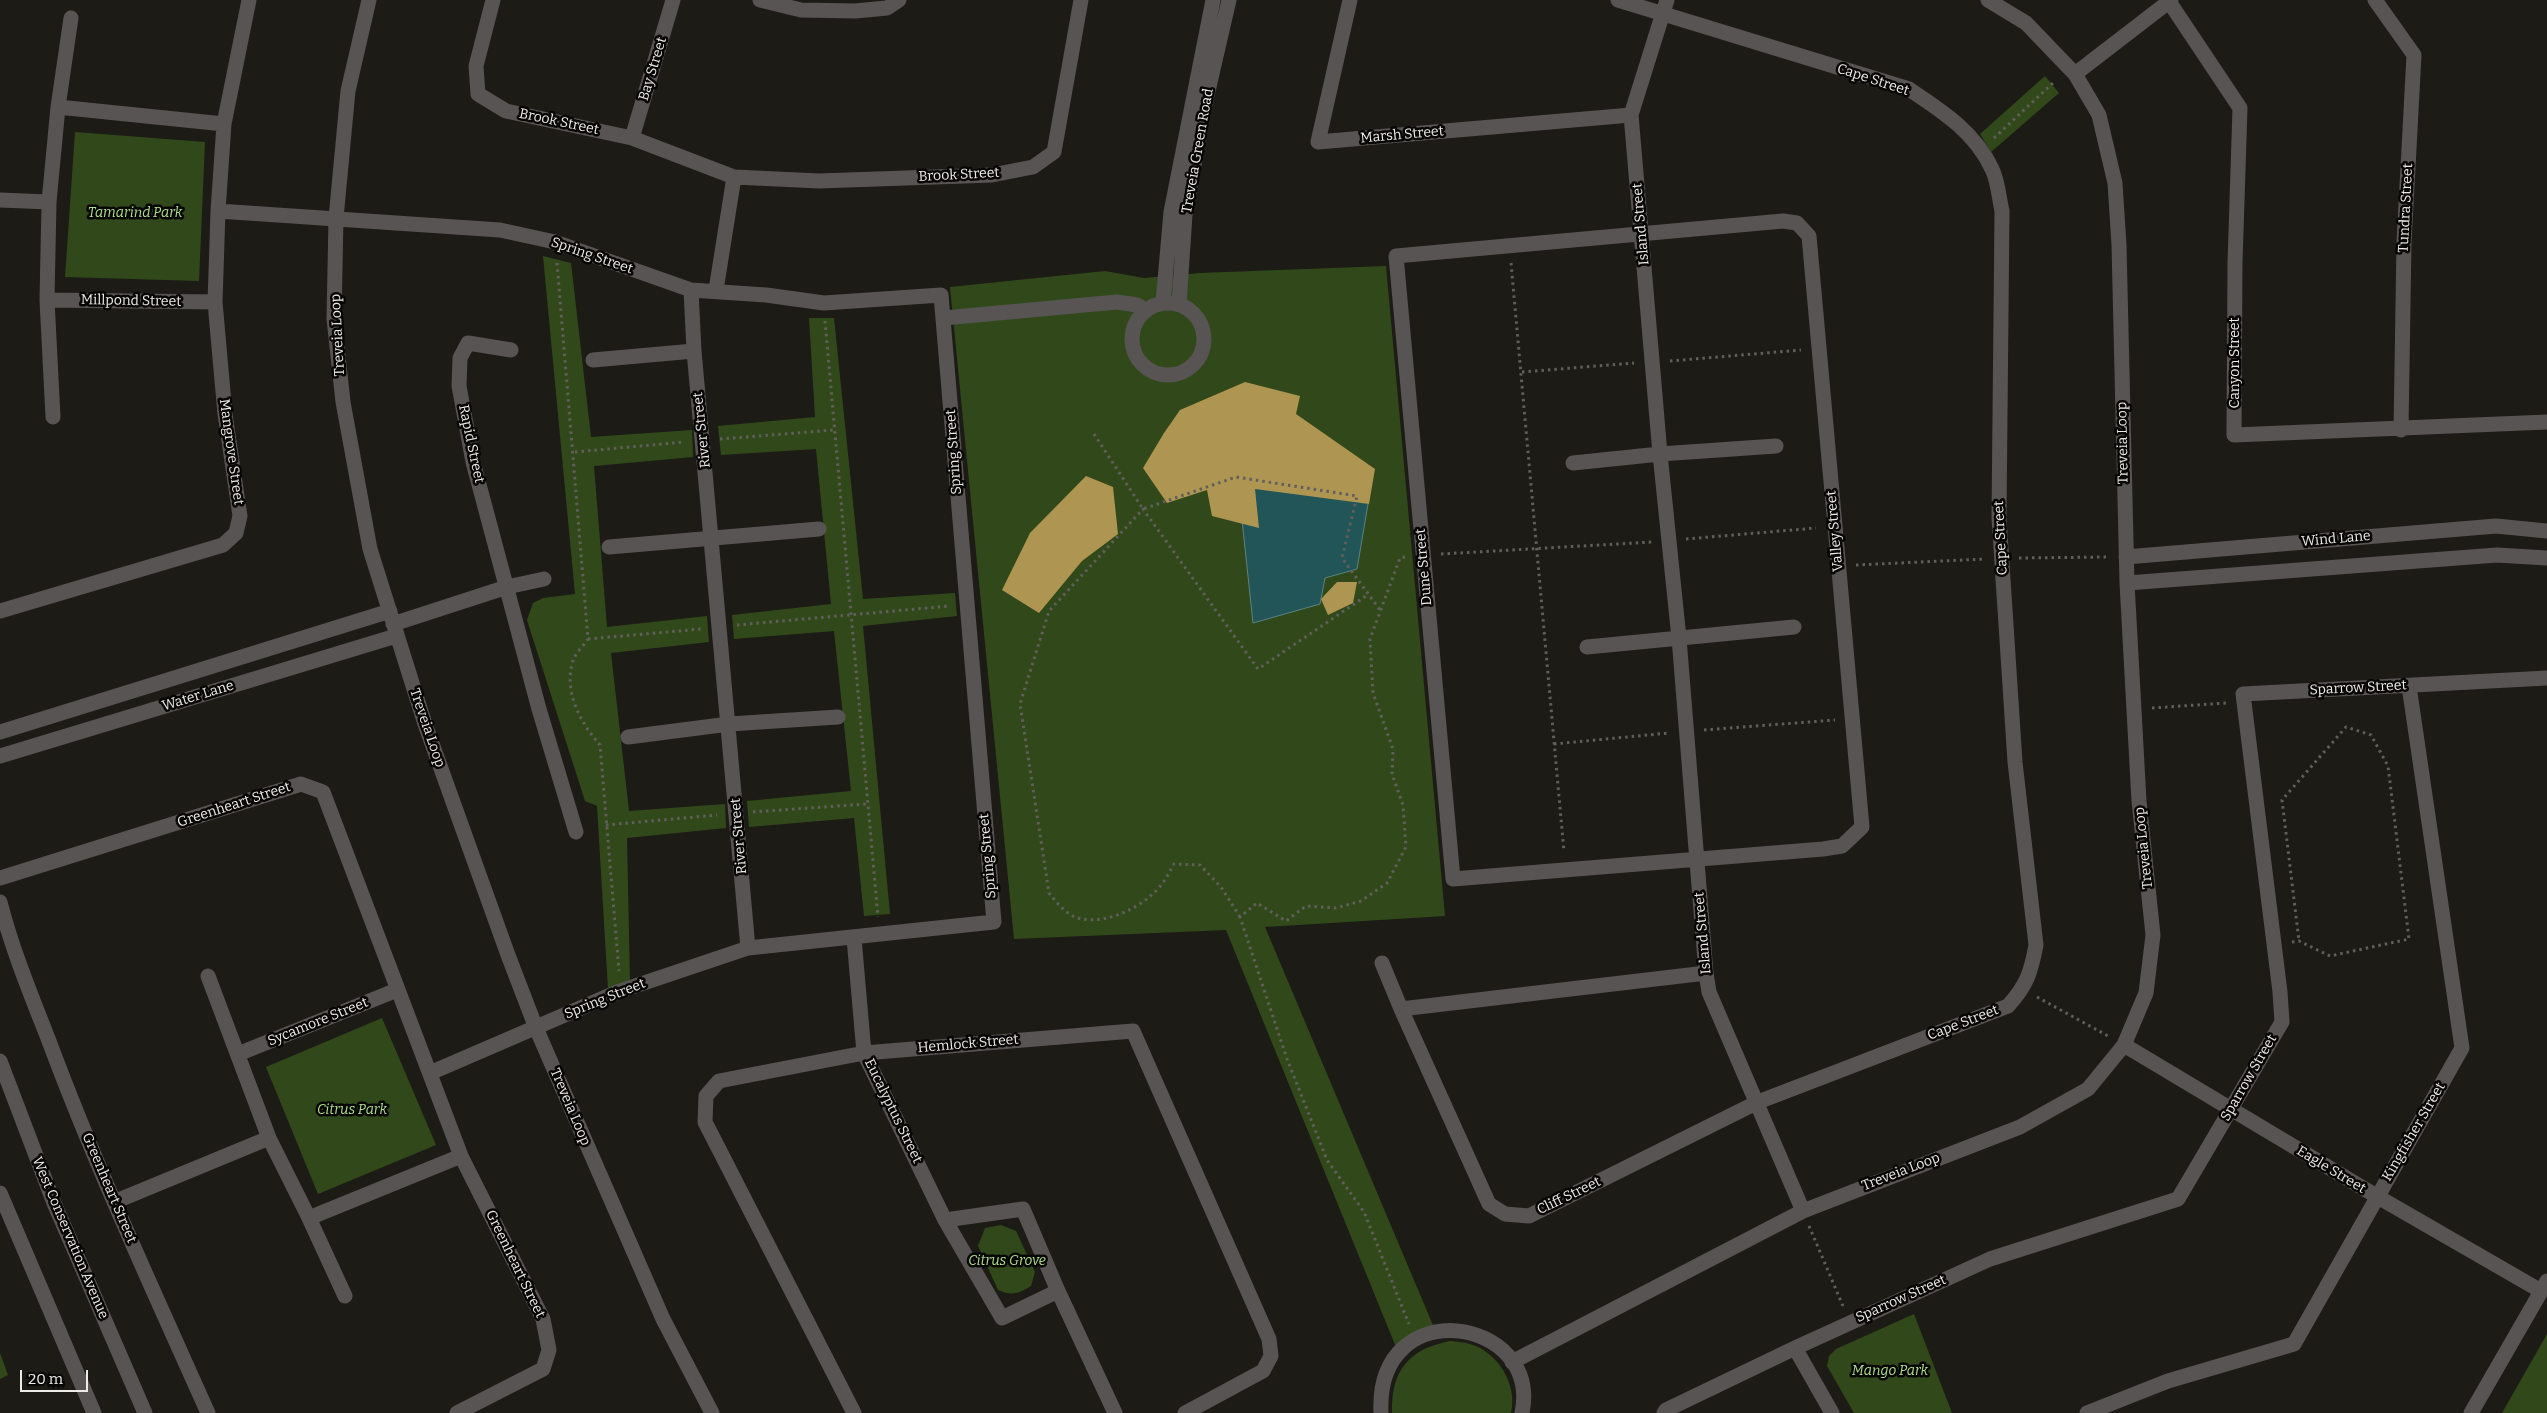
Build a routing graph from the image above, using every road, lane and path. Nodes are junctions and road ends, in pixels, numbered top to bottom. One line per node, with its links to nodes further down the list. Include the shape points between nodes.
1 (249, 0): 21 (street, Mangrove Street)
2 (369, 0): 28 (street, Treveia Loop, via 348,91)
3 (493, 0): 22 (street, Brook Street, via 476,66 478,94 506,110)
4 (674, 0): 22 (street, Bay Street)
5 (760, 0): 6 (street, via 802,10 855,11 887,8)
6 (899, 0)
7 (1081, 0): 24 (street, Brook Street, via 1054,152 1033,167 992,175 819,180)
8 (1213, 0): 37 (street, Treveia Green Road, via 1171,212)
9 (1229, 0): 38 (street, Treveia Green Road, via 1205,104 1186,215)
10 (1350, 0): 20 (street, Marsh Street, via 1318,142)
11 (1618, 0): 16 (street)
12 (1667, 0): 16 (street, Island Street)
13 (1988, 0): 18 (street, Treveia Loop, via 2026,23)
14 (2170, 0): 18 (street); 46 (street, Canyon Street, via 2240,108 2234,435)
15 (2375, 0): 46 (street, Tundra Street, via 2414,55 2404,242)
16 (1662, 15): 20 (street, Island Street); 23 (street, Cape Street, via 1909,89 1942,111 1975,140)
17 (71, 18): 19 (street)
18 (2072, 71): 23 (path); 56 (street, Treveia Loop, via 2099,114 2115,183)
19 (58, 107): 21 (street); 26 (street)
20 (1632, 115): 29 (street, Island Street)
21 (224, 124): 27 (street, Mangrove Street)
22 (632, 138): 24 (street, Brook Street)
23 (1981, 150): 94 (street, Cape Street, via 1993,170 2002,211 1999,518 2015,762 2036,945)
24 (734, 177): 33 (street)
25 (0, 200): 26 (street)
26 (49, 202): 34 (street)
27 (218, 211): 28 (street); 35 (street, Mangrove Street)
28 (336, 218): 30 (street, Spring Street, via 500,230); 66 (street, Treveia Loop, via 334,319 342,402 370,549)
29 (1642, 235): 31 (street, Dune Street); 49 (street, Island Street); 82 (street, Valley Street, via 1783,221 1797,223 1809,236 1853,719 1862,826 1842,846)
30 (555, 242): 32 (street, Spring Street); 70 (path)
31 (1510, 246): 83 (path); 83 (street, Dune Street, via 1396,256 1453,880)
32 (691, 290): 33 (street, Spring Street); 42 (street, River Street)
33 (716, 290): 36 (street, Spring Street)
34 (48, 300): 35 (street, Millpond Street); 44 (street)
35 (215, 302): 64 (street, Mangrove Street, via 225,414 240,516 236,533 223,545)
36 (824, 303): 40 (street, Spring Street, via 941,295); 65 (path)
37 (1163, 303): 38 (street); 39 (street)
38 (1179, 304): 39 (street, via 1198,318 1204,340 1202,352 1195,362 1175,374 1152,371 1136,354 1134,330)
39 (1146, 310): 40 (street, via 1137,305 1108,302)
40 (944, 318): 62 (street, Spring Street)
41 (511, 350): 60 (street, Rapid Street, via 468,343 460,358 459,386 473,462)
42 (694, 351): 43 (street); 54 (street, River Street)
43 (593, 360)
44 (53, 417)
45 (2547, 422): 46 (street, Canyon Street)
46 (2401, 430)
47 (1094, 434): 51 (path)
48 (1776, 446): 49 (street)
49 (1660, 454): 50 (street); 69 (street, Island Street)
50 (1573, 463)
51 (1143, 509): 61 (path, via 1236,477 1357,496 1342,558); 61 (path, via 1258,669); 86 (path, via 1049,610 1020,704 1049,893 1064,910 1082,919 1106,918 1136,907 1162,885 1174,864 1200,865 1221,887)
52 (820, 529): 54 (street)
53 (2547, 531): 56 (street, Wind Lane, via 2496,526)
54 (713, 539): 55 (street); 67 (street, River Street)
55 (609, 547)
56 (2126, 557): 59 (street, Treveia Loop)
57 (2547, 558): 59 (street, Wind Lane, via 2497,556)
58 (544, 579): 60 (street)
59 (2127, 584): 75 (street, Treveia Loop)
60 (507, 587): 66 (street); 81 (street, Rapid Street)
61 (1369, 594): 63 (path)
62 (966, 605): 65 (path); 87 (street, Spring Street, via 994,922)
63 (1380, 610)
64 (0, 611)
65 (850, 614): 67 (path); 87 (path)
66 (393, 623): 78 (street, Water Lane); 80 (street, Water Lane); 98 (street, Treveia Loop, via 442,771)
67 (721, 627): 70 (path); 77 (street, River Street)
68 (1794, 627): 69 (street)
69 (1679, 638): 71 (street); 82 (street, Island Street)
70 (588, 639): 96 (path, via 575,658 570,683 574,704 588,731 600,745)
71 (1587, 647)
72 (2547, 678): 73 (street, Sparrow Street)
73 (2409, 686): 74 (street, Sparrow Street, via 2243,694); 109 (street, Kingfisher Street, via 2462,1048)
74 (2244, 702): 75 (path); 105 (street, Sparrow Street, via 2282,1022)
75 (2134, 710): 99 (street, Treveia Loop, via 2139,801 2153,935 2146,993)
76 (838, 717): 77 (street)
77 (729, 724): 79 (street); 90 (street, River Street)
78 (0, 732)
79 (628, 737)
80 (0, 756)
81 (576, 832)
82 (1696, 860): 83 (street, Dune Street); 92 (street, Island Street)
83 (1565, 870)
84 (0, 878): 95 (street, Greenheart Street, via 301,784 323,792)
85 (0, 902): 110 (street, Greenheart Street, via 8,933 62,1077)
86 (1240, 917)
87 (880, 935): 88 (street, Spring Street)
88 (854, 938): 90 (street, Spring Street); 100 (street, Eucalyptus Street)
89 (2299, 941): 89 (path, via 2330,956 2409,939 2388,766 2371,736 2346,727 2282,800)
90 (748, 948): 96 (street, Spring Street)
91 (1382, 963): 97 (street, Cliff Street)
92 (1706, 972): 97 (street); 104 (street, Island Street, via 1709,992)
93 (208, 976): 101 (street)
94 (2023, 989): 99 (path); 104 (street, Cape Street, via 2008,1006)
95 (397, 990): 101 (street, Sycamore Street); 103 (street, Greenheart Street)
96 (620, 991): 98 (street, Spring Street)
97 (1401, 1009): 104 (street, Cliff Street, via 1489,1204 1506,1214 1529,1216)
98 (536, 1028): 103 (street); 124 (street, Treveia Loop, via 663,1319)
99 (2124, 1045): 105 (street, Eagle Street); 111 (street, Treveia Loop, via 2088,1089 2020,1127)
100 (864, 1053): 113 (street, Eucalyptus Street); 125 (street, Hemlock Street, via 719,1081 706,1096 704,1122); 127 (street, Hemlock Street, via 1133,1031 1269,1339 1271,1356 1263,1371)
101 (238, 1054): 106 (street)
102 (0, 1061): 121 (street, West Conservation Avenue, via 54,1203)
103 (430, 1073): 107 (street, Greenheart Street)
104 (1758, 1102): 111 (street, Island Street)
105 (2230, 1110): 109 (street, Eagle Street); 117 (street, Sparrow Street, via 2178,1199 1990,1259)
106 (269, 1138): 110 (street); 112 (street)
107 (461, 1156): 112 (street); 123 (street, Greenheart Street, via 543,1319 549,1350 543,1369)
108 (0, 1193): 120 (street)
109 (2378, 1197): 114 (street, Eagle Street); 132 (street, Kingfisher Street, via 2294,1344 2168,1380)
110 (114, 1202): 122 (street, Greenheart Street)
111 (1803, 1210): 117 (path); 119 (street, Treveia Loop)
112 (309, 1218): 116 (street)
113 (945, 1220): 115 (street, via 1023,1209); 115 (street, Eucalyptus Street, via 1002,1318)
114 (2544, 1286): 133 (street)
115 (1058, 1290): 126 (street)
116 (345, 1296)
117 (1850, 1322): 118 (street, Sparrow Street)
118 (1794, 1348): 130 (street, Sparrow Street); 131 (street)
119 (1512, 1362): 128 (street, via 1497,1345 1478,1334 1458,1329 1435,1331 1415,1339 1398,1353 1386,1372 1380,1393); 129 (street, via 1523,1392)
120 (94, 1413)
121 (145, 1413)
122 (208, 1413)
123 (457, 1413)
124 (712, 1413)
125 (854, 1413)
126 (1115, 1413)
127 (1185, 1413)
128 (1381, 1413)
129 (1522, 1413)
130 (1664, 1413)
131 (1832, 1413)
132 (2087, 1413)
133 (2472, 1413)

